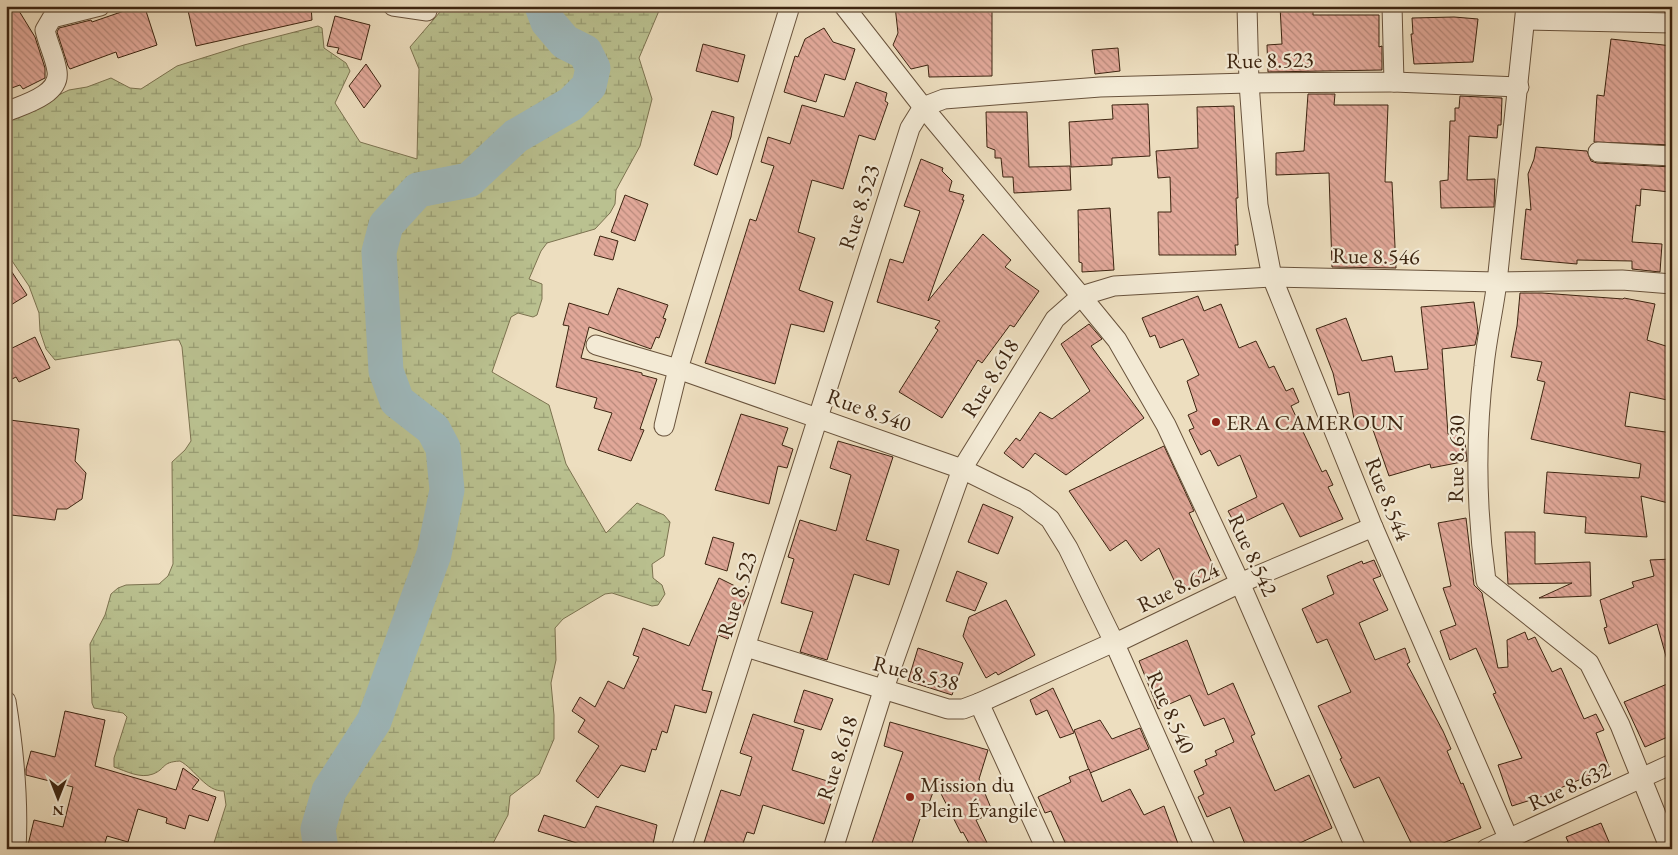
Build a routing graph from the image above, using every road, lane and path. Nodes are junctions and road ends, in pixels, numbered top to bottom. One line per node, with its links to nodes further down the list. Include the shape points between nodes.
1 (100, 6): 16 (street, via 52,18 45,30 58,72 54,85 43,95)
2 (393, 6): 8 (street)
3 (790, 6): 24 (street)
4 (844, 6): 15 (street)
5 (1247, 6): 13 (street, Rue 8.544)
6 (1392, 6): 12 (street)
7 (1640, 6): 10 (street)
8 (427, 11)
9 (1526, 13): 10 (street); 14 (street, Rue 8.630)
10 (1621, 20): 11 (street)
11 (1672, 23)
12 (1394, 82): 13 (street, Rue 8.523); 14 (street, Rue 8.523)
13 (1249, 83): 15 (street, Rue 8.523, via 1090,88 944,99); 19 (street, Rue 8.544, via 1258,205)
14 (1520, 87): 20 (street, Rue 8.630)
15 (923, 107): 22 (street); 25 (street, Rue 8.523, via 910,128)
16 (6, 112)
17 (1598, 152): 18 (street)
18 (1672, 156)
19 (1272, 277): 20 (street, Rue 8.546); 22 (street, Rue 8.546, via 1114,286); 28 (street, Rue 8.544)
20 (1497, 282): 21 (street, Rue 8.546, via 1622,280); 36 (street, Rue 8.630, via 1484,366 1476,464 1479,530 1486,581 1589,663 1620,725)
21 (1672, 284)
22 (1081, 296): 27 (street, Rue 8.618, via 1055,319); 29 (street, Rue 8.542, via 1117,340 1166,425)
23 (596, 345): 24 (street, Rue 8.540)
24 (678, 369): 25 (street, Rue 8.540); 26 (street)
25 (817, 416): 27 (street, Rue 8.540); 31 (street, Rue 8.523)
26 (664, 426)
27 (962, 469): 30 (street, Rue 8.540, via 1025,500 1050,518); 32 (street, Rue 8.618)
28 (1374, 527): 29 (street, Rue 8.624); 37 (street, Rue 8.544)
29 (1240, 584): 30 (street, Rue 8.624); 43 (street, Rue 8.542)
30 (1114, 642): 34 (street, Rue 8.624); 42 (street, Rue 8.540)
31 (746, 647): 32 (street, Rue 8.538); 39 (street, Rue 8.523)
32 (883, 691): 34 (street, Rue 8.538, via 948,709 963,709); 40 (street, Rue 8.618)
33 (6, 701): 38 (street, via 15,759)
34 (979, 703): 41 (street, Rue 8.538)
35 (1672, 764): 36 (street, Rue 8.632)
36 (1640, 779): 37 (street, Rue 8.632); 45 (street, Rue 8.630)
37 (1511, 844): 44 (street, Rue 8.632)
38 (16, 849)
39 (681, 849)
40 (833, 849)
41 (1046, 849)
42 (1206, 849)
43 (1356, 849)
44 (1486, 849)
45 (1670, 849)

